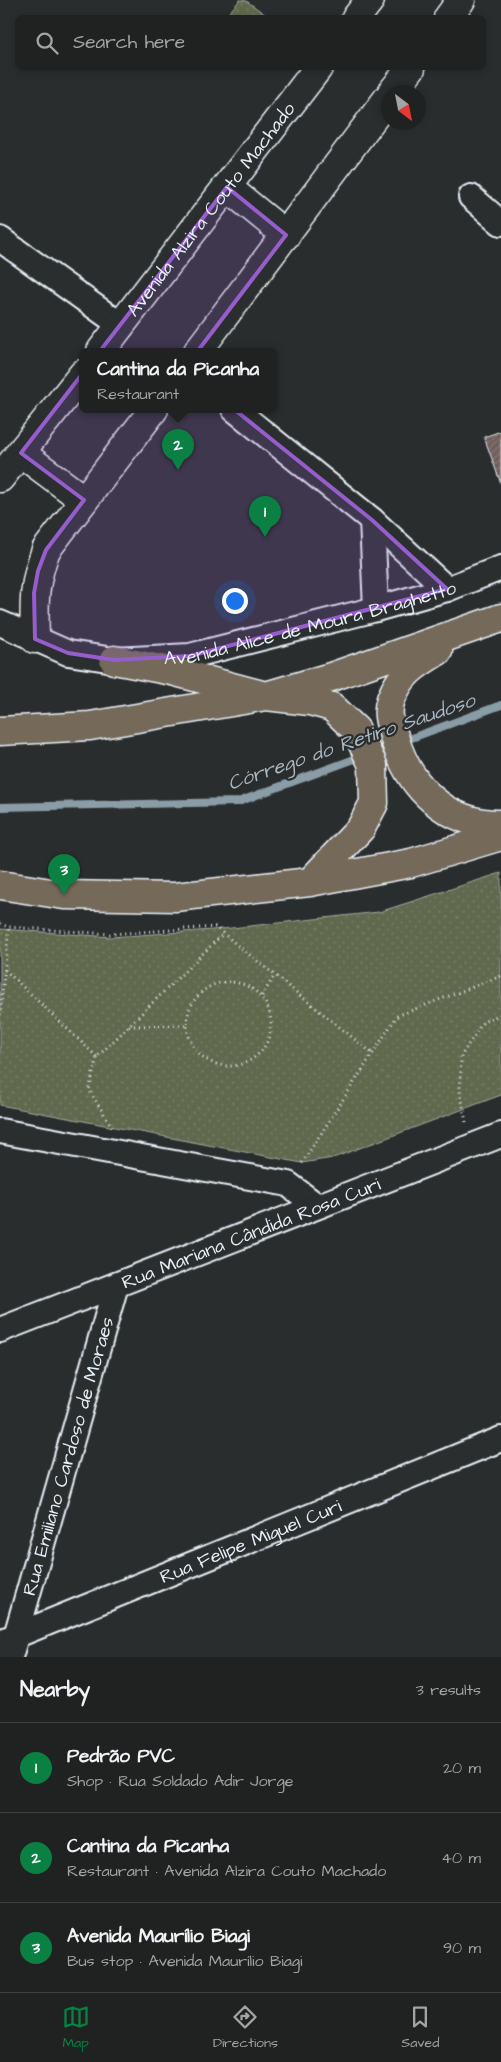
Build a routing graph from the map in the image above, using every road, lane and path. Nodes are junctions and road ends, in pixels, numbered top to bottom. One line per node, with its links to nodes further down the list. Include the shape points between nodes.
1 (370, 0): 3 (street)
2 (462, 0): 4 (street)
3 (358, 15)
4 (450, 15)
5 (316, 70): 9 (street, Avenida Alzira Couto Machado)
6 (409, 70): 7 (street)
7 (398, 85)
8 (381, 107): 12 (street)
9 (227, 186): 12 (street); 14 (street, Avenida Alzira Couto Machado)
10 (471, 197): 11 (street)
11 (501, 223)
12 (286, 235): 16 (street)
13 (0, 239): 14 (street)
14 (122, 326): 15 (street, Avenida Alzira Couto Machado)
15 (104, 348)
16 (200, 348)
17 (79, 379): 20 (street)
18 (151, 413): 22 (street)
19 (239, 413): 23 (street)
20 (20, 453): 21 (street); 22 (street)
21 (0, 478)
22 (84, 500): 30 (street, via 46,550 38,571 34,593)
23 (372, 520): 25 (street); 26 (street)
24 (501, 568): 25 (street, Avenida Alice de Moura Braghetto)
25 (446, 588): 26 (street, Avenida Alice de Moura Braghetto)
26 (376, 609): 31 (street, Avenida Alice de Moura Braghetto, via 190,656)
27 (501, 618): 29 (main road)
28 (0, 623): 30 (street, Avenida Alice de Moura Braghetto)
29 (475, 628): 32 (main road); 34 (main road, via 409,669 390,700 387,714 397,749 416,784 437,805 464,819)
30 (35, 639): 31 (street, Avenida Alice de Moura Braghetto, via 68,653)
31 (114, 660): 32 (main road, via 172,671)
32 (266, 696): 33 (main road, via 90,726); 36 (main road, via 332,707 356,730 373,765 374,803 361,828)
33 (0, 731)
34 (501, 824)
35 (501, 836): 36 (main road, via 411,863)
36 (310, 882): 37 (main road, via 175,897 64,895)
37 (0, 885)
38 (0, 924): 39 (path)
39 (9, 926): 40 (path, via 110,934 215,927); 41 (path)
40 (224, 933): 42 (path); 48 (path)
41 (5, 970): 46 (path); 50 (path)
42 (275, 975): 44 (path); 49 (path)
43 (501, 976): 49 (path, via 397,1016)
44 (262, 996): 47 (path, via 245,984 224,981 205,989 191,1004); 47 (path, via 270,1012 272,1030 265,1047 252,1060 235,1066 217,1065 201,1056 190,1042)
45 (501, 1014): 53 (path, via 484,1022 461,1056 460,1091)
46 (0, 1015)
47 (186, 1025): 48 (path)
48 (128, 1026): 50 (path)
49 (373, 1054): 55 (path)
50 (97, 1057): 54 (path, via 89,1090)
51 (0, 1131): 54 (street)
52 (501, 1135): 53 (street, Rua Mariana Cândida Rosa Curi)
53 (470, 1147): 56 (street, Rua Mariana Cândida Rosa Curi)
54 (130, 1155): 55 (street)
55 (288, 1184): 56 (street)
56 (317, 1206): 57 (street, Rua Mariana Cândida Rosa Curi)
57 (116, 1285): 58 (street, Rua Mariana Cândida Rosa Curi); 60 (street, Rua Emiliano Cardoso de Moraes)
58 (0, 1330)
59 (501, 1438): 60 (street, Rua Felipe Miguel Curi)
60 (8, 1645)

